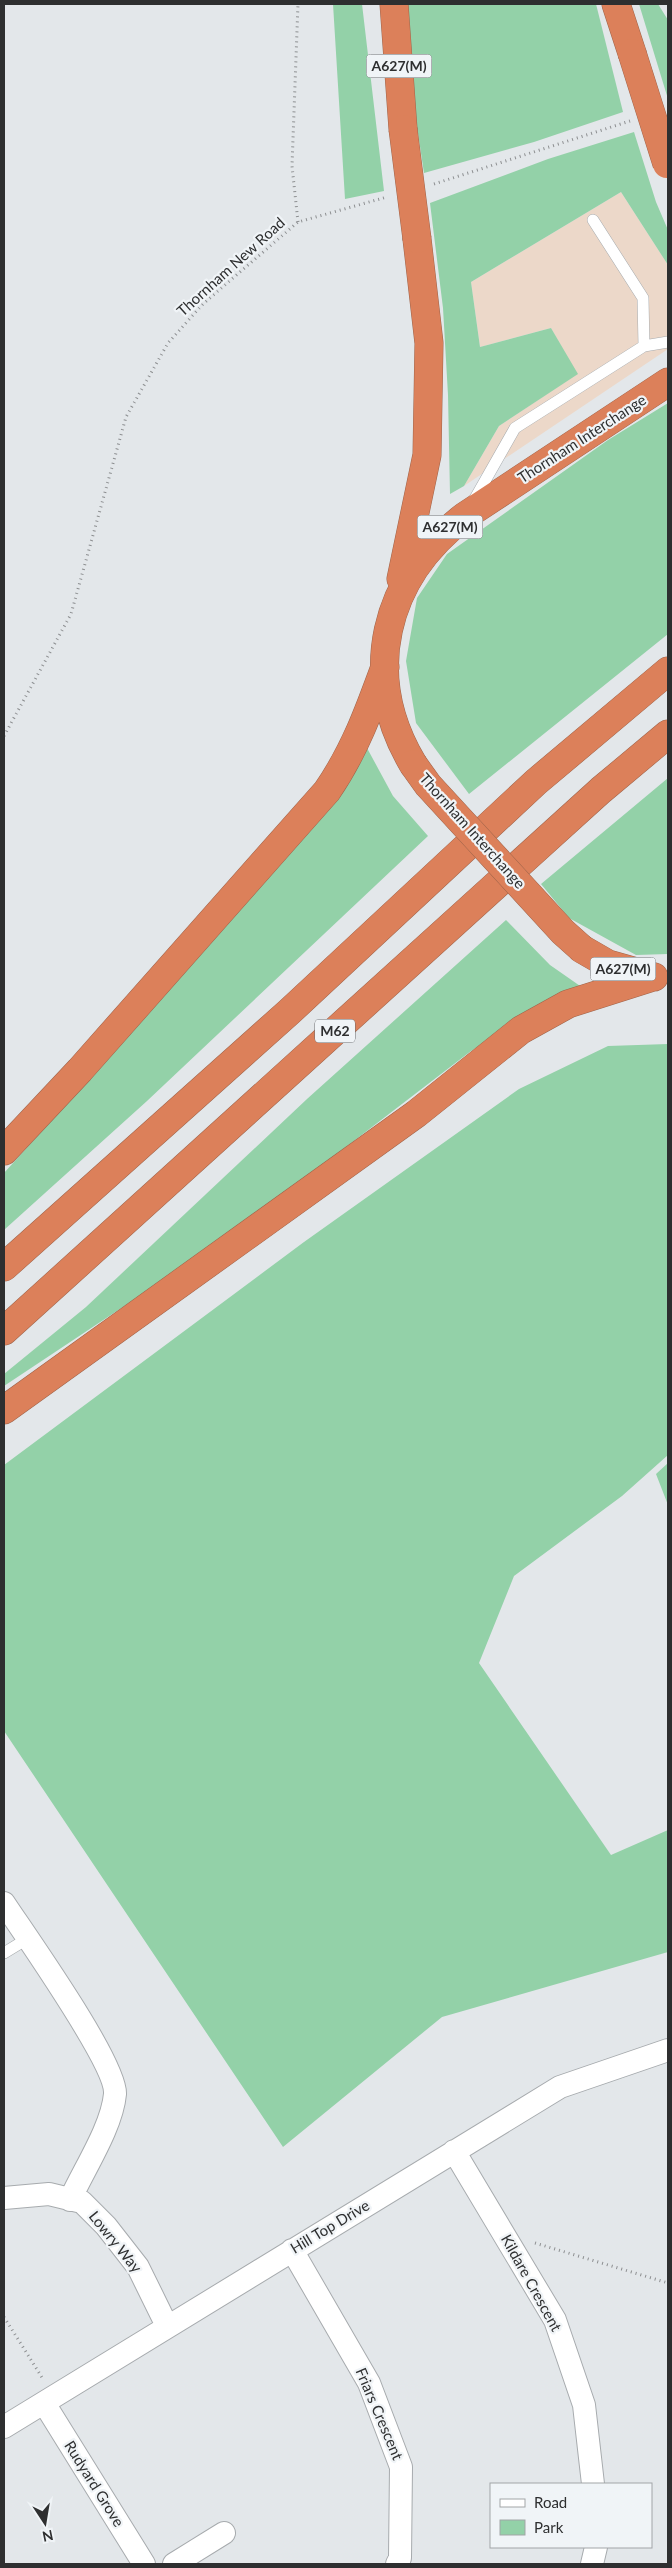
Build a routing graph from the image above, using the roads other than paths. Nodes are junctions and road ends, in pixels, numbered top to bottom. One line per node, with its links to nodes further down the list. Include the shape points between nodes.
1 (394, 4): 9 (highway, A627(M), bridge, via 403,129 429,343 427,455)
2 (616, 4): 3 (highway, bridge)
3 (667, 166)
4 (593, 220): 6 (lane, via 643,298)
5 (668, 342): 6 (lane)
6 (644, 346): 8 (lane, via 515,428)
7 (668, 382): 8 (highway, Thornham Interchange / A627(M))
8 (465, 516): 9 (highway, Thornham Interchange / A627(M), via 427,549)
9 (396, 603): 10 (highway, Thornham Interchange / A627(M), via 389,628)
10 (385, 667): 13 (highway, Thornham Interchange / A627(M), bridge, via 391,716 402,746 428,785 582,949 608,964); 14 (highway, via 359,737 327,791)
11 (668, 671): 15 (highway, via 536,782 282,1018)
12 (668, 734): 16 (highway, M62, via 594,796)
13 (661, 978): 17 (highway, via 568,1004 521,1030 416,1114)
14 (4, 1151)
15 (4, 1267)
16 (4, 1332)
17 (4, 1410)
18 (4, 1903): 19 (street)
19 (27, 1939): 20 (lane); 24 (street, via 60,1986 110,2072 115,2091 106,2126)
20 (4, 1953)
21 (668, 2050): 22 (street, Hill Top Drive, via 560,2087)
22 (454, 2151): 25 (street, Hill Top Drive); 29 (street, Kildare Crescent, via 555,2320 584,2405)
23 (4, 2198): 24 (street, Lowry Way, via 49,2194)
24 (70, 2200): 26 (street, Lowry Way, via 82,2202 106,2226 138,2267)
25 (292, 2250): 26 (street, Hill Top Drive); 34 (street, Friars Crescent, via 369,2383 401,2467 400,2558)
26 (167, 2326): 27 (street, Hill Top Drive)
27 (49, 2400): 28 (street, Hill Top Drive); 32 (street, Rudyard Grove)
28 (4, 2427)
29 (593, 2483)
30 (224, 2533): 33 (street)
31 (596, 2548): 35 (street)
32 (144, 2564)
33 (174, 2564)
34 (397, 2564)
35 (592, 2564)

